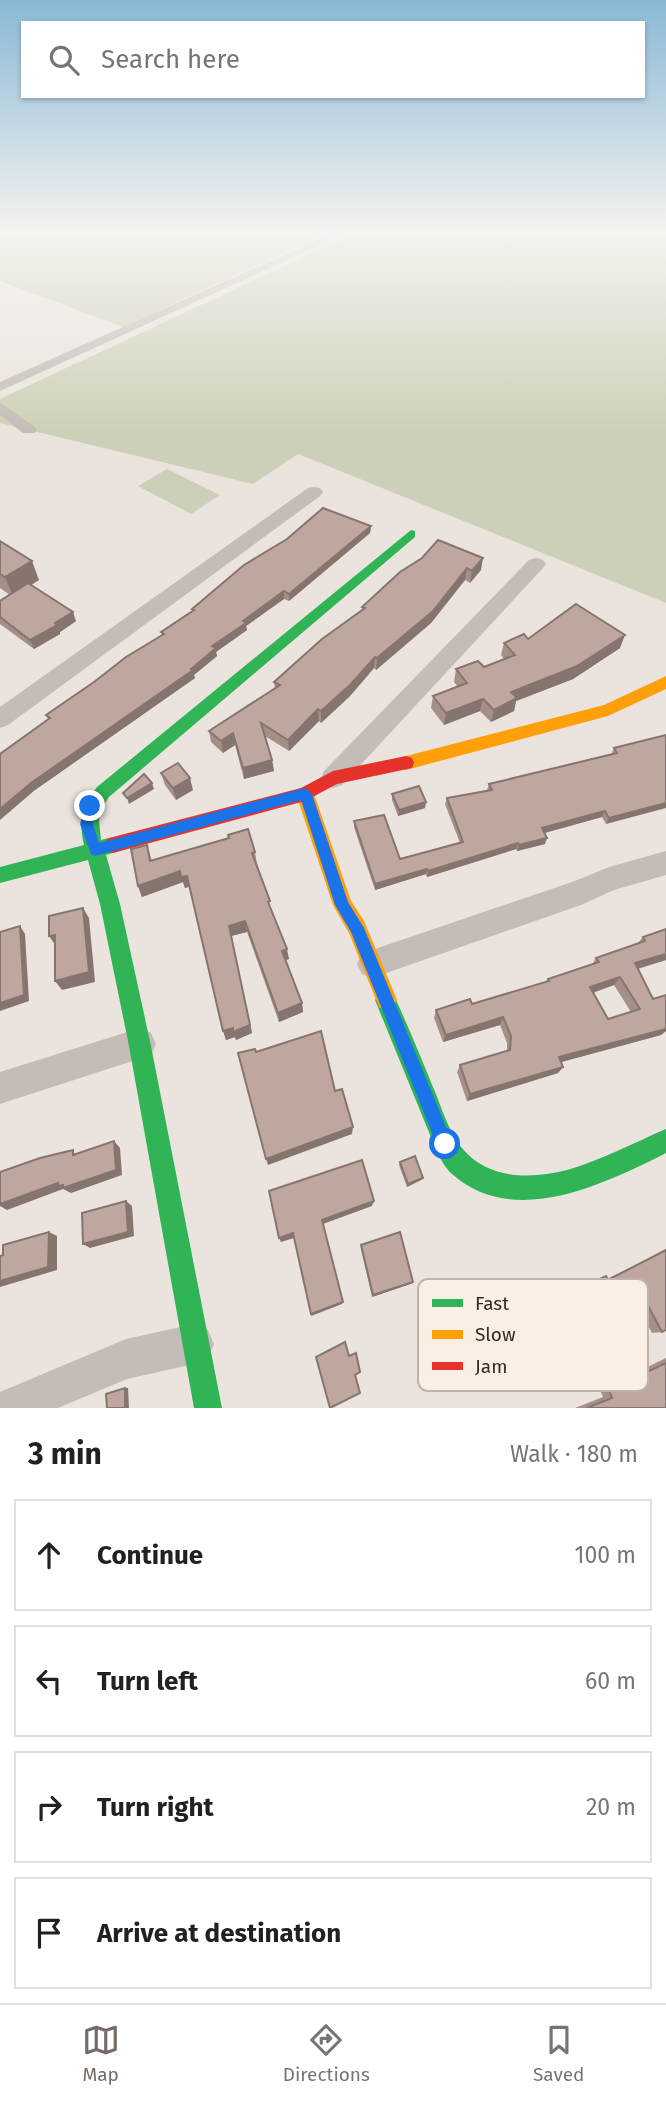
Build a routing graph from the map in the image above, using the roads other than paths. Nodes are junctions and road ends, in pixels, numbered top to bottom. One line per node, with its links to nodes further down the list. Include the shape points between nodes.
1 (195, 300): 2 (street)
2 (0, 387)
3 (0, 408): 4 (street)
4 (29, 430)
5 (314, 492): 9 (street)
6 (411, 534): 12 (street, via 103,792 90,806 86,824)
7 (536, 564): 10 (street)
8 (666, 682): 10 (street, via 608,710 440,756)
9 (0, 719)
10 (333, 778): 11 (street)
11 (305, 794): 12 (street); 15 (street, via 342,905)
12 (95, 850): 14 (street); 16 (street)
13 (666, 863): 15 (street)
14 (0, 875)
15 (372, 964): 18 (street, via 445,1144 464,1169 501,1187 520,1189 615,1164)
16 (140, 1044): 17 (street); 19 (street)
17 (0, 1088)
18 (666, 1141)
19 (194, 1344): 20 (street, via 125,1359); 21 (street)
20 (10, 1408)
21 (208, 1408)

